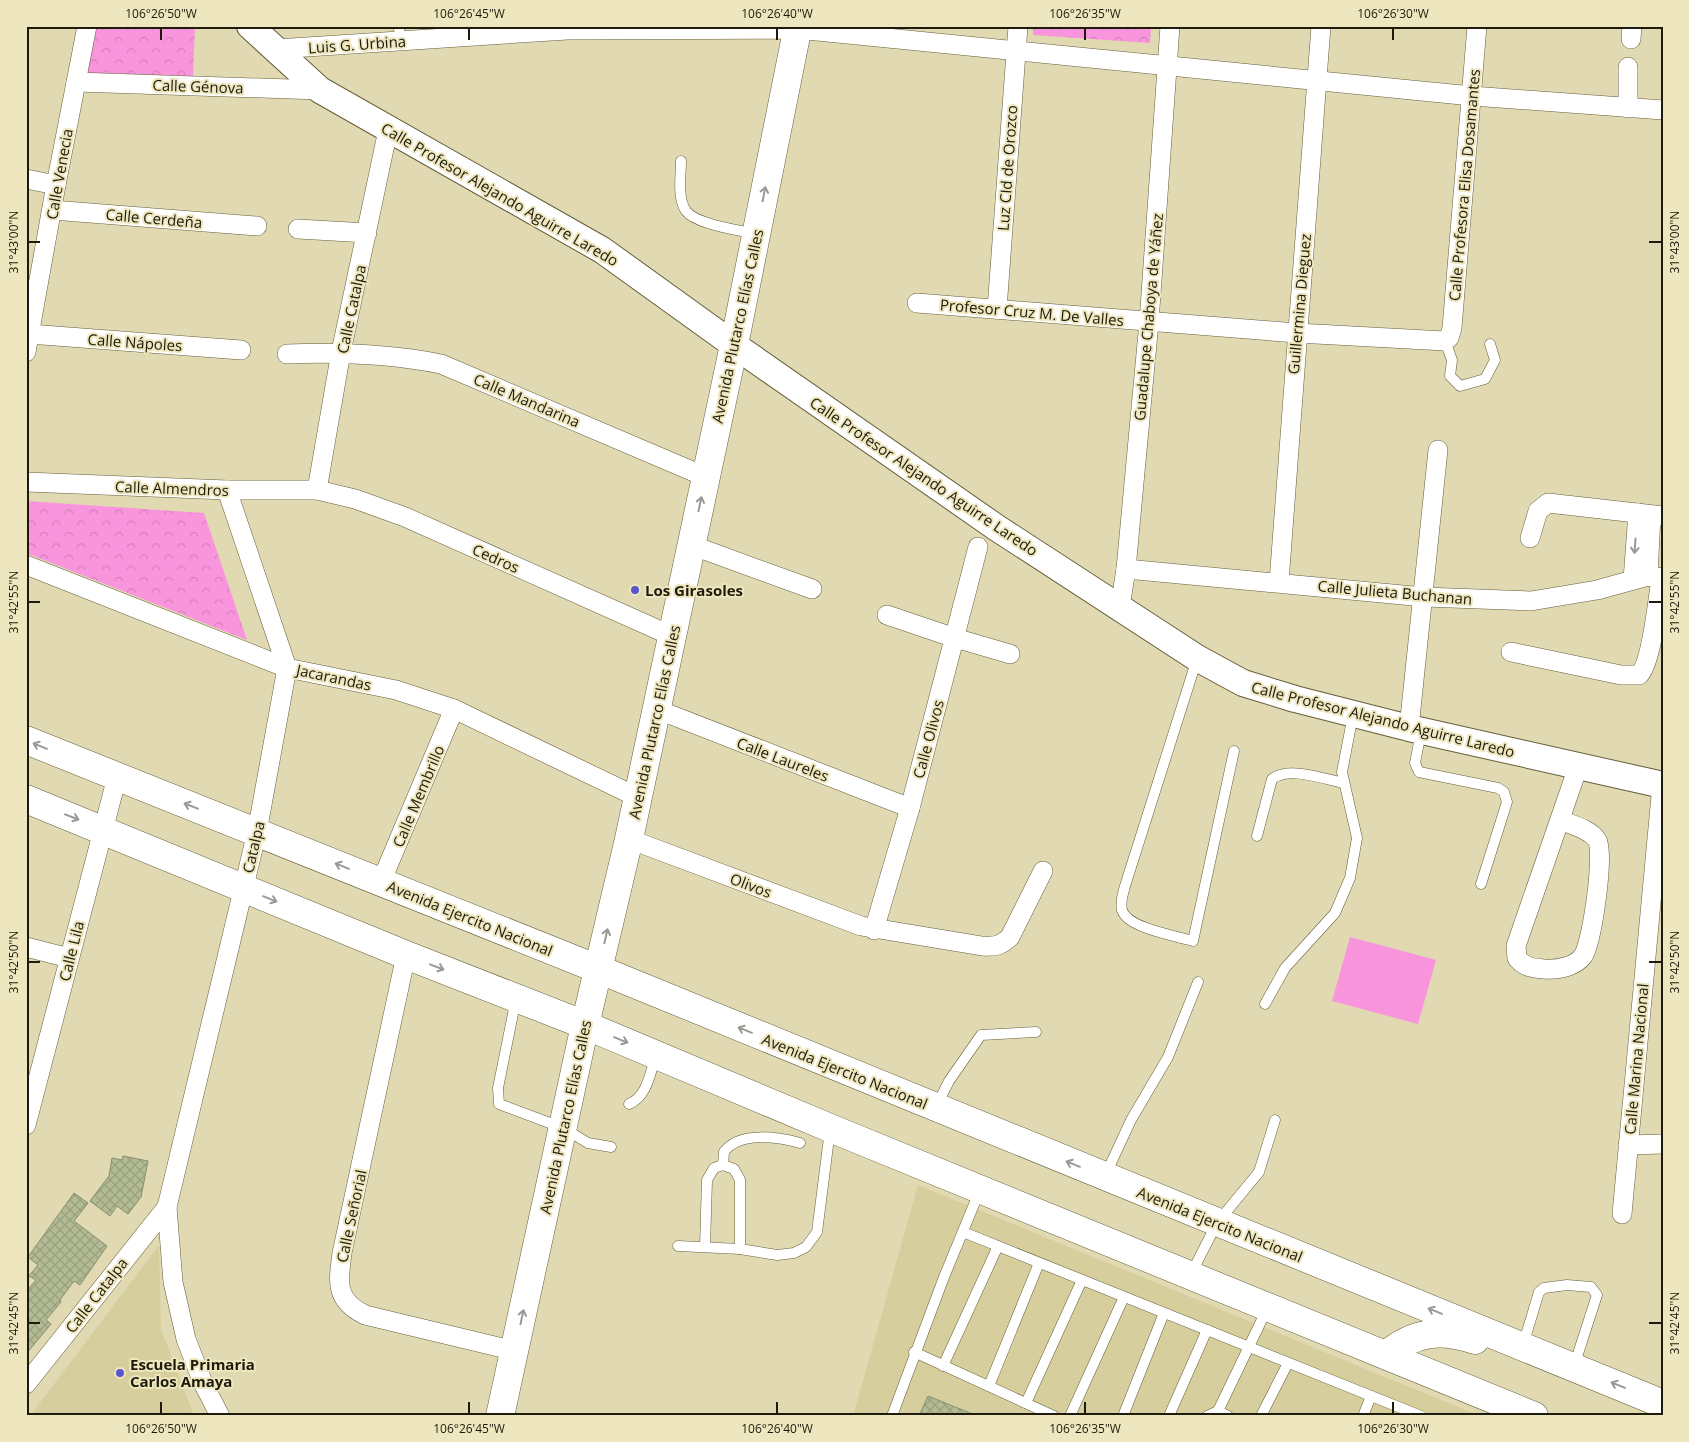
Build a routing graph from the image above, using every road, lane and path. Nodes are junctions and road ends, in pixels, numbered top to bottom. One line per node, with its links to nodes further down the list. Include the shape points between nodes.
1 (87, 26): 18 (street, Calle Venecia)
2 (250, 26): 13 (street, Calle Profesor Alejando Aguirre Laredo)
3 (1018, 26): 14 (street, Luz CId de Orozco)
4 (1170, 26): 15 (street, Guadalupe Chaboya de Yáñez)
5 (1321, 26): 17 (street, Guillermina Dieguez)
6 (1477, 26): 20 (street, Calle Profesora Elisa Dosamantes)
7 (797, 27): 8 (street, Luis G. Urbina); 14 (street, Luis G. Urbina); 31 (main road, Avenida Plutarco Elías Calles, one-way to 7)
8 (567, 28): 9 (street, Luis G. Urbina)
9 (526, 29): 10 (street, Luis G. Urbina)
10 (480, 31): 11 (street, Luis G. Urbina)
11 (445, 32): 12 (street, Luis G. Urbina)
12 (399, 34): 13 (street, Luis G. Urbina)
13 (276, 49): 19 (street, Calle Profesor Alejando Aguirre Laredo)
14 (1016, 50): 15 (street, Luis G. Urbina); 33 (street, Luz CId de Orozco)
15 (1167, 64): 17 (street, Luis G. Urbina); 34 (street, Guadalupe Chaboya de Yáñez)
16 (1628, 67): 21 (street)
17 (1318, 79): 20 (street, Luis G. Urbina); 35 (street, Guillermina Dieguez)
18 (76, 82): 19 (street, Calle Génova); 26 (street, Calle Venecia)
19 (320, 90): 23 (street, Calle Profesor Alejando Aguirre Laredo)
20 (1472, 96): 21 (street, Luis G. Urbina); 36 (street, Calle Profesora Elisa Dosamantes, via 1451,334)
21 (1628, 108): 22 (street, Luis G. Urbina)
22 (1663, 110)
23 (388, 130): 30 (street, Calle Catalpa); 39 (street, Calle Profesor Alejando Aguirre Laredo, via 602,250)
24 (681, 161): 31 (lane, via 681,194 686,211 695,219)
25 (26, 179): 26 (street)
26 (56, 185): 27 (street, Calle Venecia)
27 (52, 210): 28 (street, Calle Cerdeña); 37 (street, Calle Venecia)
28 (256, 226)
29 (298, 229): 30 (street)
30 (367, 233): 41 (street, Calle Catalpa)
31 (756, 234): 39 (main road, Avenida Plutarco Elías Calles)
32 (917, 303): 33 (street, Profesor Cruz M. De Valles)
33 (997, 309): 34 (street, Profesor Cruz M. De Valles)
34 (1149, 322): 35 (street, Profesor Cruz M. De Valles); 53 (street, Guadalupe Chaboya de Yáñez)
35 (1297, 333): 36 (street, Profesor Cruz M. De Valles); 55 (street, Guillermina Dieguez)
36 (1445, 341): 38 (lane, via 1452,360 1450,376 1460,386 1485,378 1495,360)
37 (28, 343): 40 (street, Calle Nápoles)
38 (1490, 344)
39 (734, 345): 44 (main road, Avenida Plutarco Elías Calles); 58 (street, Calle Profesor Alejando Aguirre Laredo, via 997,528)
40 (241, 350)
41 (341, 352): 42 (street, Calle Mandarina); 44 (street, Calle Mandarina, via 441,364); 47 (street, Calle Catalpa)
42 (287, 354)
43 (1438, 450): 57 (street)
44 (706, 477): 50 (main road, Avenida Plutarco Elías Calles, one-way to 44)
45 (26, 482): 46 (street, Calle Almendros)
46 (228, 490): 47 (street, Calle Almendros); 65 (street, Catalpa)
47 (317, 490): 60 (street, Cedros, via 355,499 405,517)
48 (1650, 515): 49 (street, via 1548,503 1538,511); 54 (street)
49 (1530, 538)
50 (691, 545): 56 (street); 60 (main road, Avenida Plutarco Elías Calles)
51 (978, 547): 61 (street, Calle Olivos)
52 (26, 564): 65 (street, Jacarandas)
53 (1126, 570): 55 (street, Calle Julieta Buchanan); 58 (street, Guadalupe Chaboya de Yáñez)
54 (1651, 578): 57 (street, Calle Julieta Buchanan, via 1531,601); 62 (street, via 1648,655 1639,675 1621,675)
55 (1279, 582): 57 (street, Calle Julieta Buchanan)
56 (812, 590)
57 (1424, 597): 69 (street)
58 (1120, 607): 64 (street, Calle Profesor Alejando Aguirre Laredo)
59 (887, 615): 61 (street)
60 (672, 636): 67 (main road, Avenida Plutarco Elías Calles)
61 (955, 638): 63 (street); 78 (street, Calle Olivos)
62 (1511, 652)
63 (1010, 654)
64 (1197, 658): 68 (street, Calle Profesor Alejando Aguirre Laredo, via 1243,683); 71 (lane, via 1125,886 1121,904 1127,919 1193,941)
65 (287, 668): 66 (street, Jacarandas, via 396,690); 81 (street, Catalpa)
66 (454, 709): 76 (street, Jacarandas); 85 (street, Calle Membrillo)
67 (656, 709): 76 (main road, Avenida Plutarco Elías Calles); 78 (street, Calle Laureles)
68 (1354, 714): 69 (street, Calle Profesor Alejando Aguirre Laredo); 74 (lane, via 1344,756)
69 (1415, 729): 72 (street, Calle Profesor Alejando Aguirre Laredo); 86 (lane, via 1414,763 1419,772 1498,788 1504,792 1507,802)
70 (26, 740): 73 (main road, Avenida Ejercito Nacional, one-way to 70)
71 (1234, 751)
72 (1578, 767): 75 (street, Calle Profesor Alejando Aguirre Laredo); 79 (street)
73 (117, 777): 80 (street, Calle Lila); 81 (main road, Avenida Ejercito Nacional, one-way to 73)
74 (1344, 783): 82 (lane, via 1293,774 1278,775 1272,779); 95 (lane, via 1357,838 1350,878 1335,913 1286,968)
75 (1662, 785): 107 (street, Calle Marina Nacional)
76 (637, 797): 83 (main road, Avenida Plutarco Elías Calles)
77 (26, 799): 80 (main road, one-way to 80)
78 (910, 808): 88 (street, Calle Olivos)
79 (1560, 820): 79 (street, via 1590,832 1597,840 1600,852 1596,902 1588,942 1583,956 1572,965 1547,969 1527,967 1517,958 1516,946)
80 (102, 829): 87 (main road); 91 (street, Calle Lila)
81 (257, 832): 85 (main road, Avenida Ejercito Nacional, one-way to 81); 87 (street, Catalpa)
82 (1257, 836)
83 (629, 839): 88 (street, Olivos); 92 (main road, Avenida Plutarco Elías Calles, one-way to 83)
84 (1043, 871): 88 (street, Olivos, via 1010,937 995,947)
85 (381, 882): 92 (main road, Avenida Ejercito Nacional)
86 (1482, 884)
87 (243, 888): 90 (main road, one-way to 90); 112 (street, Catalpa)
88 (874, 930)
89 (27, 947): 91 (street)
90 (406, 955): 94 (main road, one-way to 94); 129 (street, Calle Señorial, via 342,1253 340,1291 352,1308 365,1314)
91 (69, 958): 102 (street, Calle Lila)
92 (598, 970): 96 (main road, Avenida Plutarco Elías Calles); 100 (main road, Avenida Ejercito Nacional, one-way to 92)
93 (1198, 982): 110 (lane, via 1168,1057 1131,1120)
94 (516, 998): 96 (main road); 103 (lane, via 497,1098 499,1104)
95 (1265, 1004)
96 (585, 1025): 98 (main road, one-way to 98); 103 (main road, Avenida Plutarco Elías Calles)
97 (1036, 1032): 100 (lane, via 981,1035)
98 (656, 1055): 99 (lane, via 643,1093); 104 (main road)
99 (629, 1104)
100 (936, 1108): 110 (main road, Avenida Ejercito Nacional, one-way to 100)
101 (1275, 1120): 114 (lane, via 1259,1172)
102 (26, 1125)
103 (563, 1128): 108 (lane, via 588,1142); 129 (main road, Avenida Plutarco Elías Calles, one-way to 103)
104 (830, 1128): 111 (main road); 119 (lane, via 817,1232 806,1247 794,1253 777,1255)
105 (800, 1143): 109 (lane, via 776,1138 736,1141 724,1152)
106 (1663, 1144): 107 (street)
107 (1628, 1145): 113 (street, Calle Marina Nacional)
108 (611, 1147)
109 (723, 1165): 118 (lane, via 714,1168 707,1180); 119 (lane, via 734,1169 740,1180)
110 (1104, 1176): 114 (main road, Avenida Ejercito Nacional)
111 (981, 1189): 115 (lane); 121 (main road)
112 (167, 1207): 135 (street, Calle Catalpa); 143 (street, via 173,1282 186,1339)
113 (1622, 1214)
114 (1217, 1223): 121 (lane); 127 (main road, Avenida Ejercito Nacional, one-way to 114)
115 (963, 1232): 117 (lane); 130 (lane)
116 (678, 1246): 118 (lane)
117 (998, 1246): 120 (lane); 133 (lane)
118 (705, 1247): 119 (lane)
119 (740, 1249)
120 (1039, 1263): 122 (lane); 136 (lane)
121 (1190, 1275): 124 (main road)
122 (1082, 1280): 123 (lane); 138 (lane)
123 (1124, 1297): 125 (lane); 147 (lane)
124 (1268, 1306): 128 (lane); 131 (main road)
125 (1164, 1313): 126 (lane); 148 (lane)
126 (1207, 1330): 128 (lane); 149 (lane)
127 (1510, 1341): 131 (main road, via 1486,1344 1446,1332 1403,1343); 134 (main road, Avenida Ejercito Nacional); 134 (lane, via 1544,1288 1567,1285 1591,1287 1598,1294)
128 (1250, 1348): 132 (lane); 140 (lane)
129 (515, 1351): 144 (main road, Avenida Plutarco Elías Calles)
130 (914, 1352): 133 (lane); 145 (lane)
131 (1386, 1355): 141 (main road)
132 (1288, 1362): 137 (lane); 152 (lane)
133 (943, 1366): 136 (lane)
134 (1573, 1367): 139 (main road, Avenida Ejercito Nacional, one-way to 134)
135 (26, 1384)
136 (988, 1386): 138 (lane)
137 (1372, 1396): 142 (lane); 153 (lane)
138 (1026, 1403): 146 (lane)
139 (1663, 1404)
140 (1218, 1411): 150 (lane); 151 (lane)
141 (1515, 1412)
142 (1416, 1415)
143 (220, 1416)
144 (500, 1416)
145 (892, 1416)
146 (1054, 1416)
147 (1070, 1416)
148 (1123, 1416)
149 (1169, 1416)
150 (1207, 1416)
151 (1228, 1416)
152 (1261, 1416)
153 (1363, 1416)

